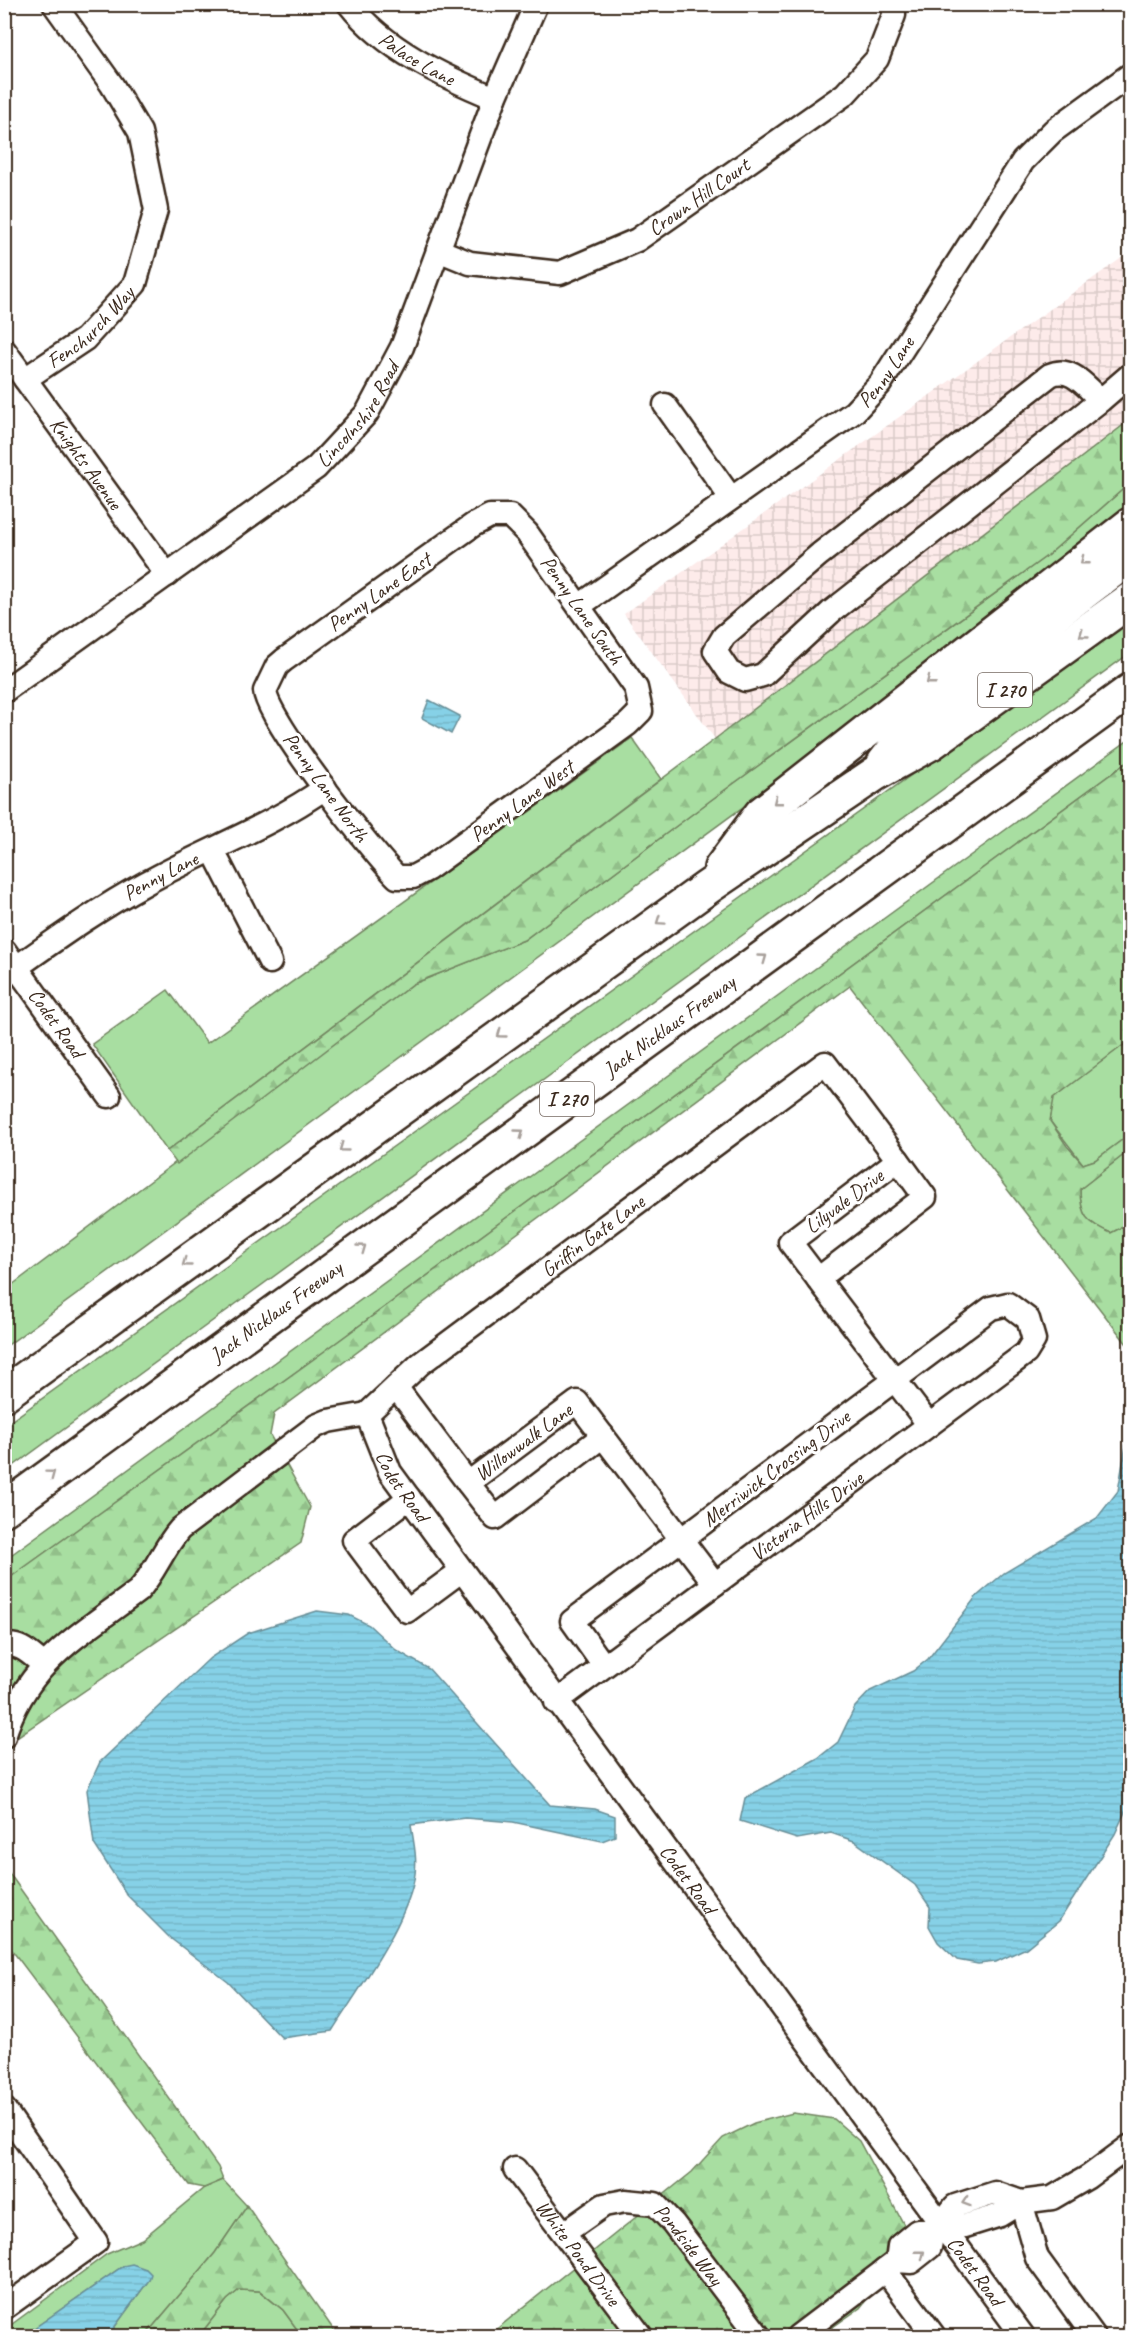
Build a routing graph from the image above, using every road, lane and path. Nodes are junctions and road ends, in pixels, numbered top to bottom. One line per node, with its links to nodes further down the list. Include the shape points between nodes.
1 (54, 4): 10 (street, Fenchurch Way, via 141,132 156,210 135,284 85,339)
2 (349, 4): 6 (street, Palace Lane, via 362,22 439,75)
3 (536, 4): 6 (street, Lincolnshire Road)
4 (894, 4): 7 (street, Crown Hill Court, via 894,15 877,59 845,94 637,240 560,273 470,263)
5 (1131, 75): 13 (street, Penny Lane, via 1053,131 1023,161 880,384 854,412)
6 (495, 98): 7 (street, Lincolnshire Road)
7 (438, 250): 17 (street, Lincolnshire Road, via 402,347 368,413 316,468)
8 (4, 350): 10 (street, Knights Avenue)
9 (1131, 375): 11 (street)
10 (25, 379): 17 (street, Knights Avenue)
11 (1101, 400): 11 (street, via 831,612 763,675 745,680 729,672 715,651 724,636 820,554 1050,375 1069,372)
12 (665, 405): 13 (street)
13 (731, 498): 19 (street, Penny Lane)
14 (510, 516): 19 (street, Penny Lane South, via 527,533); 21 (street, Penny Lane East, via 490,516 454,538 277,666)
15 (1131, 525): 28 (highway, one-way to 28, via 761,814)
16 (1131, 557): 24 (highway, via 921,716)
17 (167, 575): 20 (street, Lincolnshire Road)
18 (1131, 600): 24 (highway, I 270, one-way to 24, via 931,743)
19 (579, 606): 23 (street, Penny Lane South, via 636,688)
20 (4, 691)
21 (265, 691): 25 (street, Penny Lane North, via 270,711)
22 (1131, 691): 44 (highway, Jack Nicklaus Freeway / I 270, one-way to 22)
23 (641, 711): 27 (street, Penny Lane West, via 428,869 413,877)
24 (875, 774): 28 (highway, I 270)
25 (325, 788): 26 (street, Penny Lane); 27 (street, Penny Lane North)
26 (213, 850): 29 (street); 30 (street, Penny Lane, via 148,881)
27 (397, 878)
28 (708, 887): 38 (highway, I 270, one-way to 38)
29 (270, 962)
30 (9, 964): 32 (street, Codet Road)
31 (825, 1063): 33 (street, Lilyvale Drive); 37 (street, Griffin Gate Lane, via 420,1364)
32 (109, 1096)
33 (898, 1160): 34 (street, via 925,1197); 34 (street, Lilyvale Drive, via 790,1242)
34 (818, 1279): 36 (street, Lilyvale Drive)
35 (1028, 1319): 36 (street, Merriwick Crossing Drive, via 1008,1304 991,1308); 40 (street, Victoria Hills Drive, via 1034,1340 1026,1353)
36 (894, 1380): 40 (street, Lilyvale Drive); 45 (street, Merriwick Crossing Drive)
37 (396, 1387): 39 (street, Griffin Gate Lane); 42 (street, Willowwalk Lane)
38 (4, 1394)
39 (367, 1414): 43 (street, Codet Road, via 390,1472); 49 (street, via 316,1426 180,1529 138,1592)
40 (929, 1425): 47 (street, Victoria Hills Drive)
41 (603, 1436): 42 (street, Willowwalk Lane, via 577,1402); 42 (street, via 495,1518); 45 (street, Willowwalk Lane)
42 (468, 1483)
43 (409, 1498): 46 (street, Codet Road); 46 (street, via 354,1540 407,1611)
44 (4, 1509)
45 (681, 1539): 47 (street, Willowwalk Lane); 50 (street, Merriwick Crossing Drive, via 572,1621)
46 (461, 1571): 51 (street, Codet Road)
47 (715, 1584): 50 (street, Victoria Hills Drive)
48 (4, 1646): 49 (street, via 21,1647)
49 (43, 1664): 52 (street, via 27,1685)
50 (604, 1666): 51 (street, Victoria Hills Drive)
51 (556, 1702): 57 (street, Codet Road)
52 (4, 1736)
53 (4, 2109): 60 (street, via 96,2242)
54 (1131, 2146): 56 (street, via 1052,2198)
55 (515, 2169): 58 (street, White Pond Drive)
56 (1021, 2202): 57 (street, via 995,2193 955,2206); 66 (street, via 1037,2258)
57 (937, 2228): 59 (street, via 918,2231 899,2247); 65 (street, Codet Road)
58 (564, 2233): 61 (street, White Pond Drive); 62 (street, Pondside Way, via 604,2205 625,2200 654,2204 673,2223)
59 (891, 2265): 63 (street); 64 (street)
60 (4, 2308)
61 (641, 2337)
62 (759, 2337)
63 (798, 2337)
64 (934, 2337)
65 (1023, 2337)
66 (1094, 2337)

